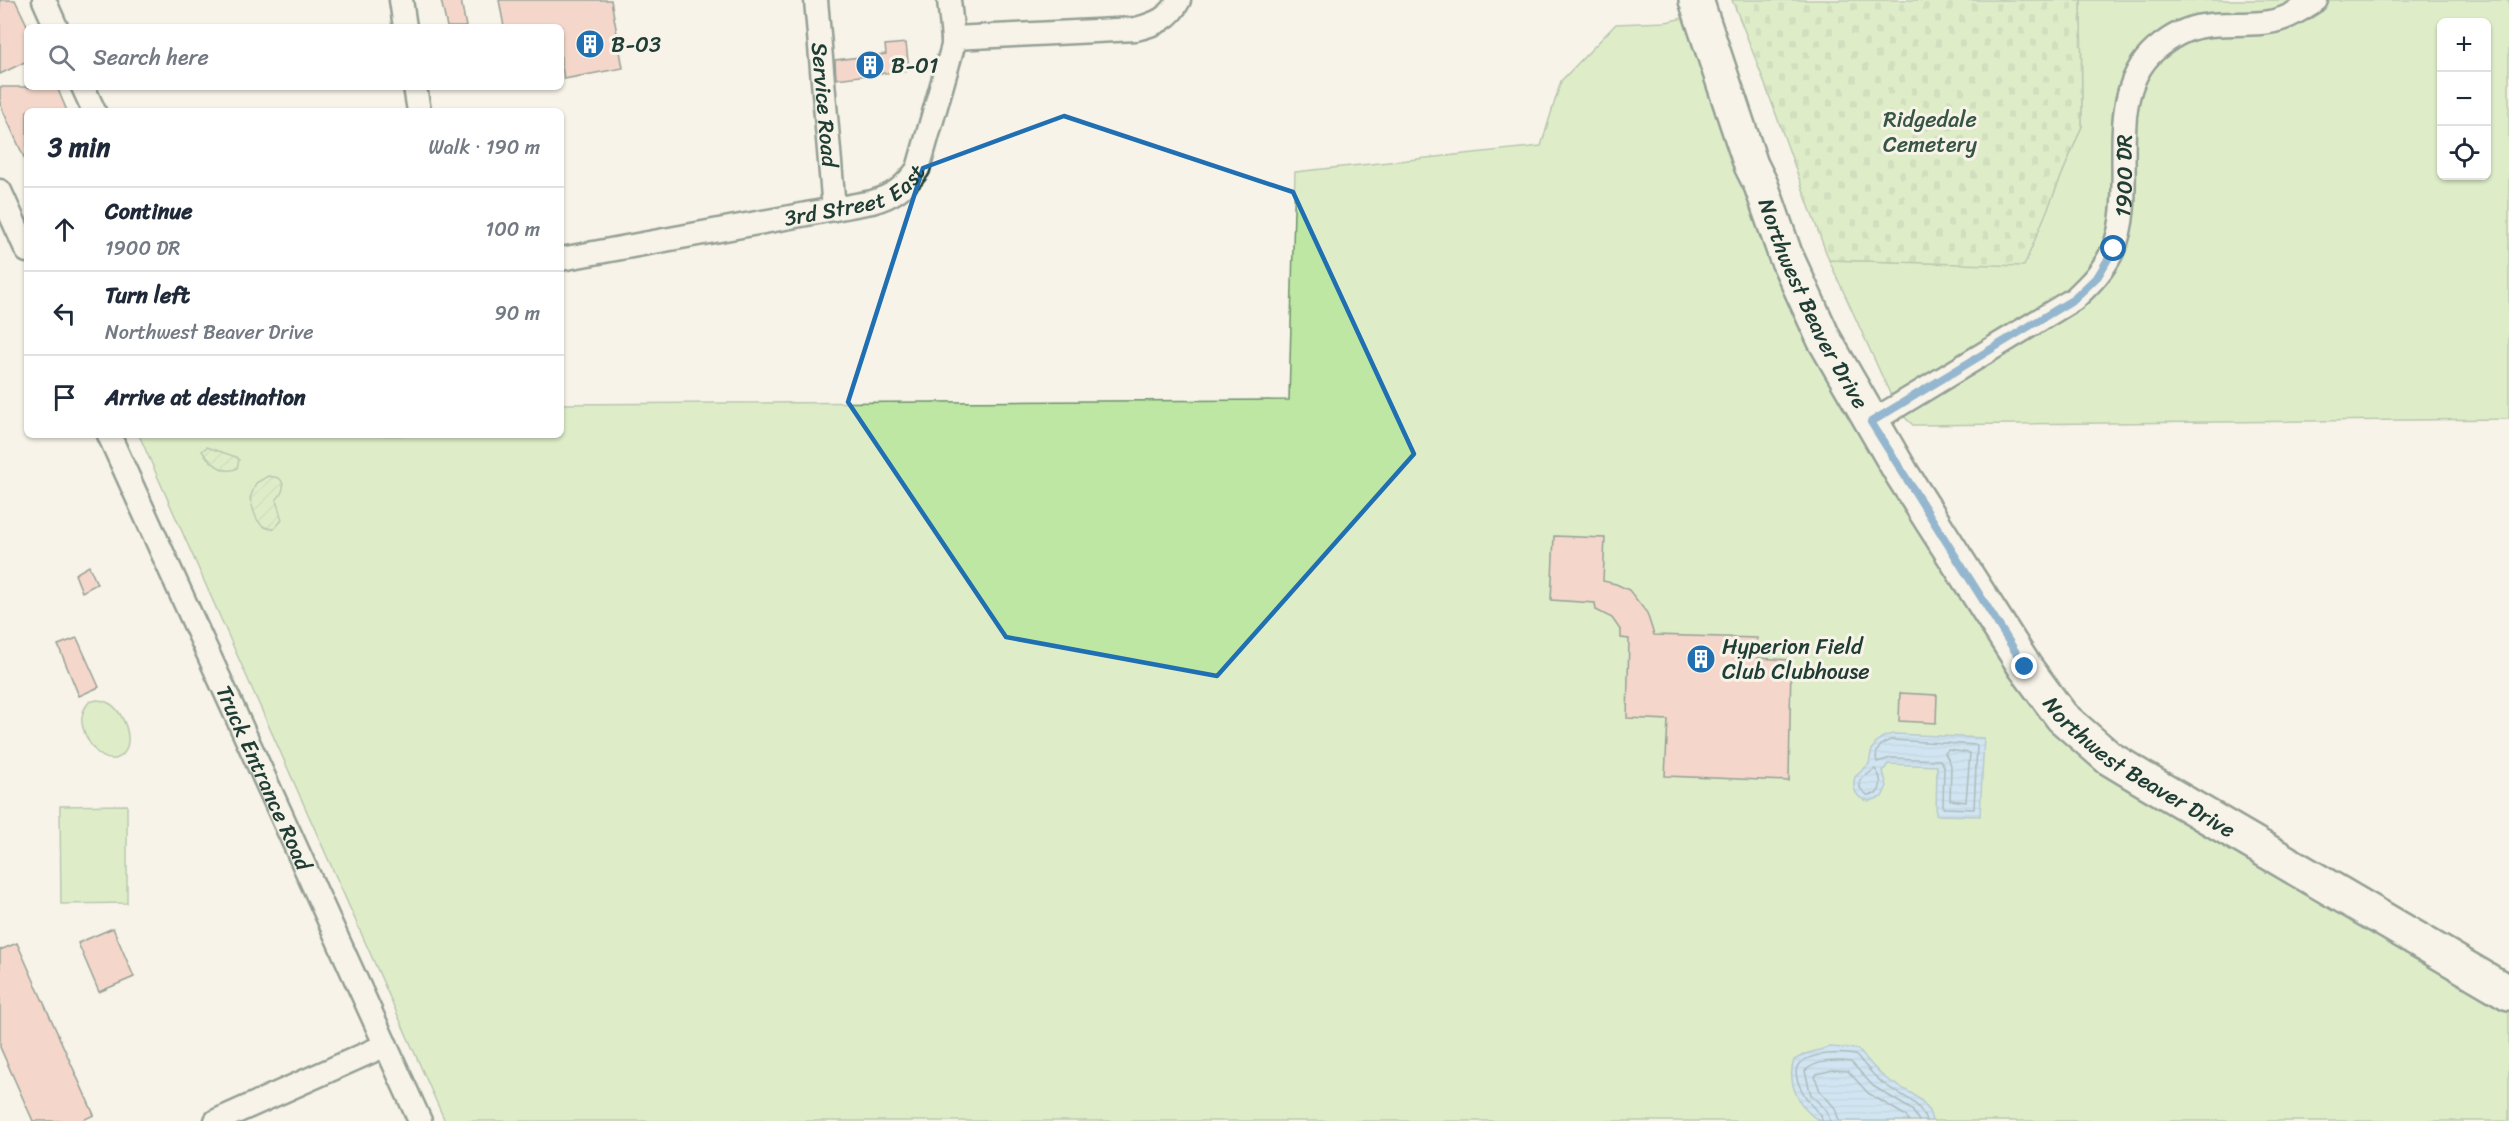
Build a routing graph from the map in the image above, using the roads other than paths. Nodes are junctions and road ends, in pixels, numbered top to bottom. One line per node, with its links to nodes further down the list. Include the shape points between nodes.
1 (44, 0): 8 (street)
2 (401, 0): 9 (street)
3 (816, 0): 16 (street, Service Road)
4 (949, 0): 10 (street, 3rd Street East)
5 (1179, 0): 10 (street, via 1173,11 1156,24 1136,29)
6 (1696, 0): 19 (main road, Northwest Beaver Drive, via 1785,254 1824,339)
7 (2316, 0): 19 (street, 1900 DR, via 2284,18 2256,24 2202,26 2175,36 2153,52 2134,79 2125,108 2122,218 2114,249 2098,276 2074,299)
8 (55, 24)
9 (405, 24)
10 (953, 38): 16 (street, 3rd Street East, via 918,169 891,196)
11 (84, 90): 13 (street)
12 (416, 90): 14 (street)
13 (93, 108)
14 (418, 108)
15 (0, 191): 17 (street)
16 (834, 209): 18 (street, 3rd Street East)
17 (24, 244)
18 (564, 258)
19 (1871, 422): 21 (main road, Northwest Beaver Drive, via 2025,667 2062,717 2085,738 2142,778)
20 (111, 438): 22 (street, Truck Entrance Road)
21 (2509, 993)
22 (386, 1045): 23 (street); 24 (street, Truck Entrance Road)
23 (216, 1121)
24 (420, 1121)

